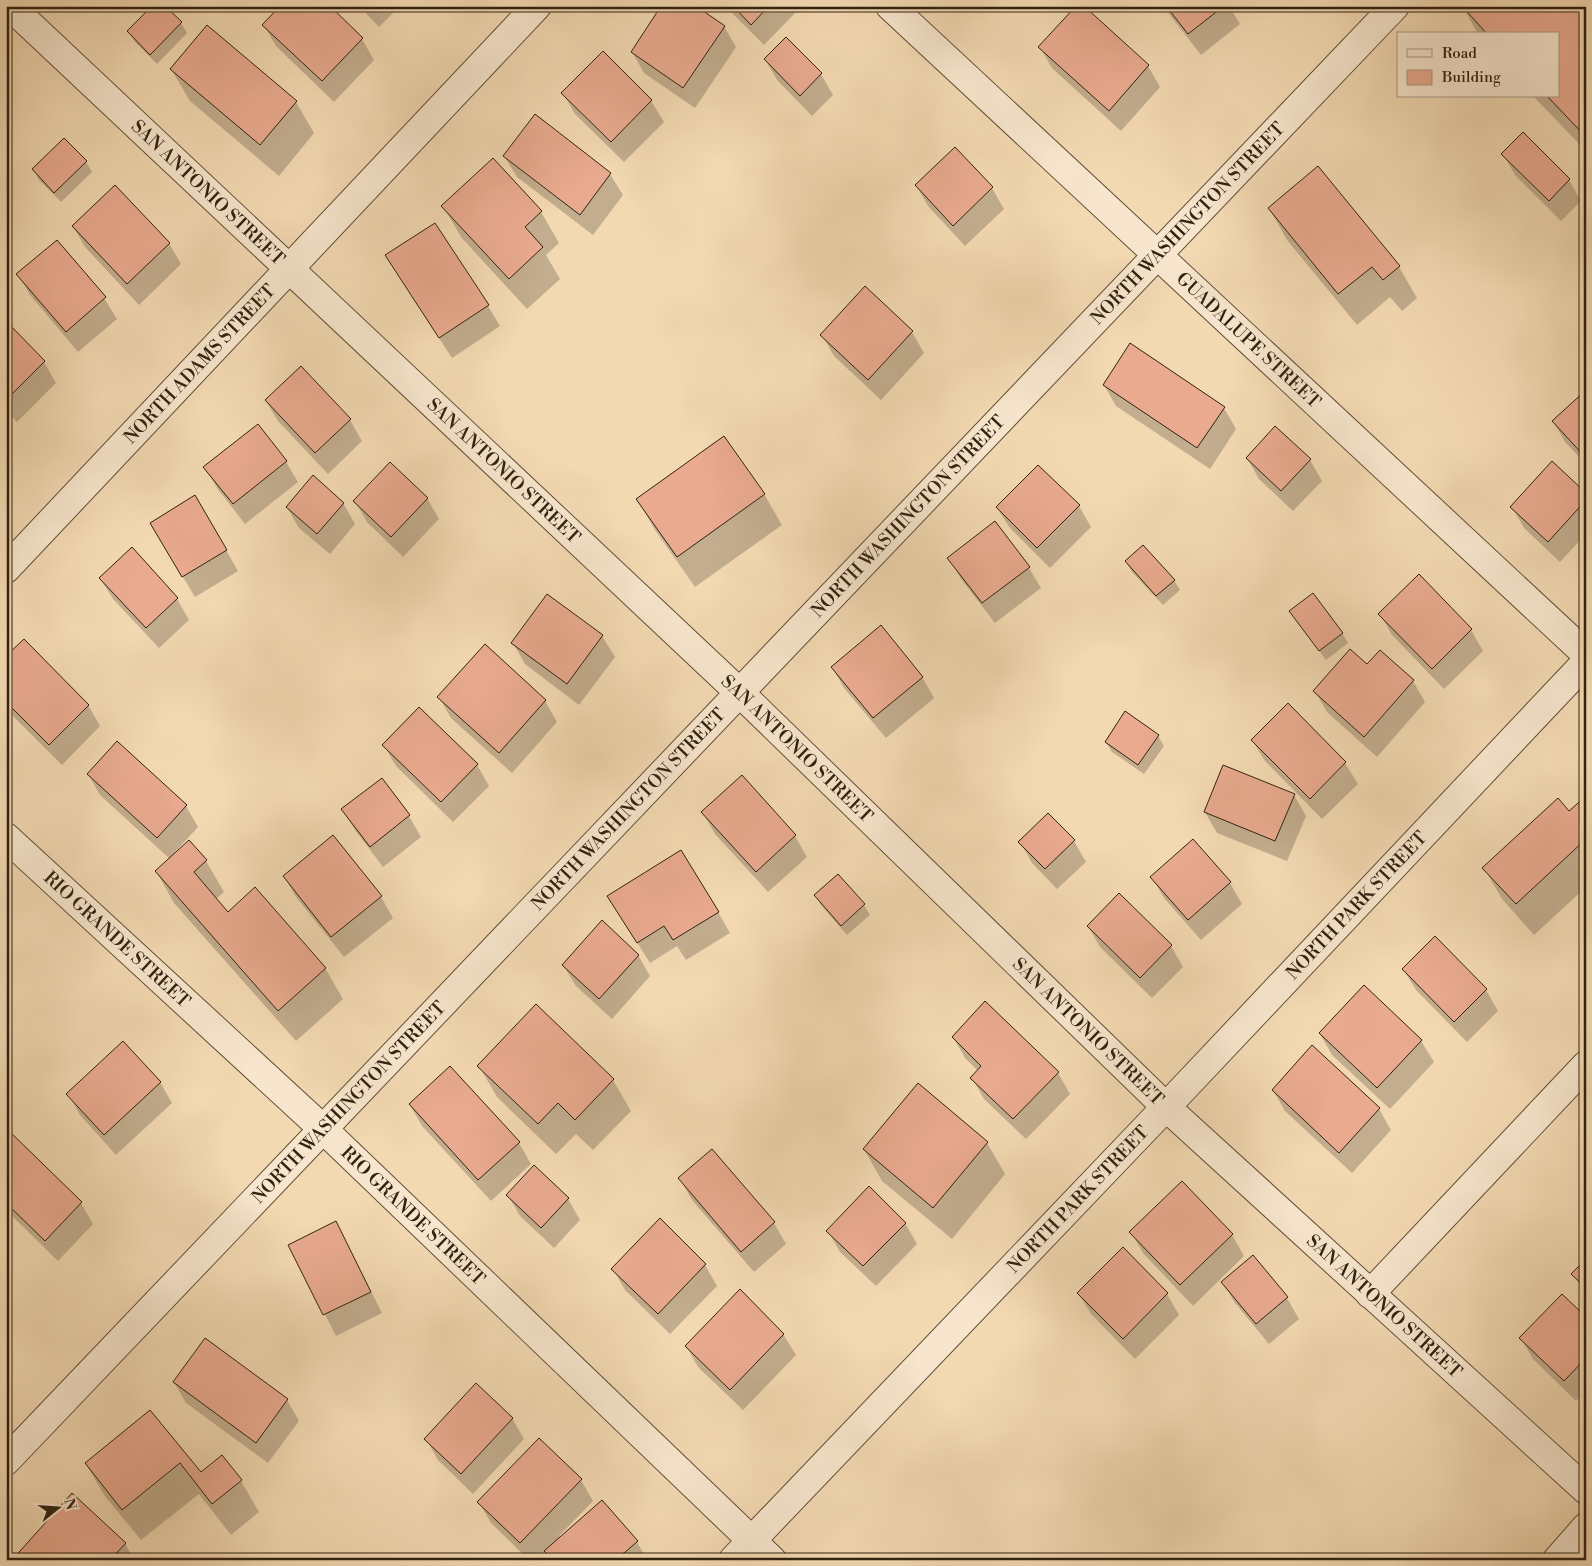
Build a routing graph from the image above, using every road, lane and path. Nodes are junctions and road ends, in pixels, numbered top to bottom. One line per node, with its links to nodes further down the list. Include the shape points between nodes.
1 (10, 6): 6 (street, SAN ANTONIO STREET)
2 (537, 6): 6 (street, NORTH ADAMS STREET)
3 (890, 6): 5 (street, GUADALUPE STREET)
4 (1395, 6): 5 (street, NORTH WASHINGTON STREET)
5 (1157, 256): 8 (street, GUADALUPE STREET); 10 (street, NORTH WASHINGTON STREET)
6 (290, 268): 7 (street, NORTH ADAMS STREET); 10 (street, SAN ANTONIO STREET)
7 (6, 569)
8 (1586, 654)
9 (1586, 662): 13 (street, NORTH PARK STREET)
10 (740, 693): 13 (street, SAN ANTONIO STREET); 14 (street, NORTH WASHINGTON STREET)
11 (6, 837): 14 (street, RIO GRANDE STREET)
12 (1586, 1065): 15 (street)
13 (1166, 1106): 15 (street, SAN ANTONIO STREET); 19 (street, NORTH PARK STREET)
14 (324, 1129): 16 (street, NORTH WASHINGTON STREET); 19 (street, RIO GRANDE STREET)
15 (1370, 1294): 17 (street, SAN ANTONIO STREET)
16 (6, 1460)
17 (1586, 1490)
18 (1586, 1527): 22 (street)
19 (752, 1540): 20 (street, NORTH PARK STREET); 21 (street, RIO GRANDE STREET)
20 (733, 1560)
21 (772, 1560)
22 (1557, 1560)

